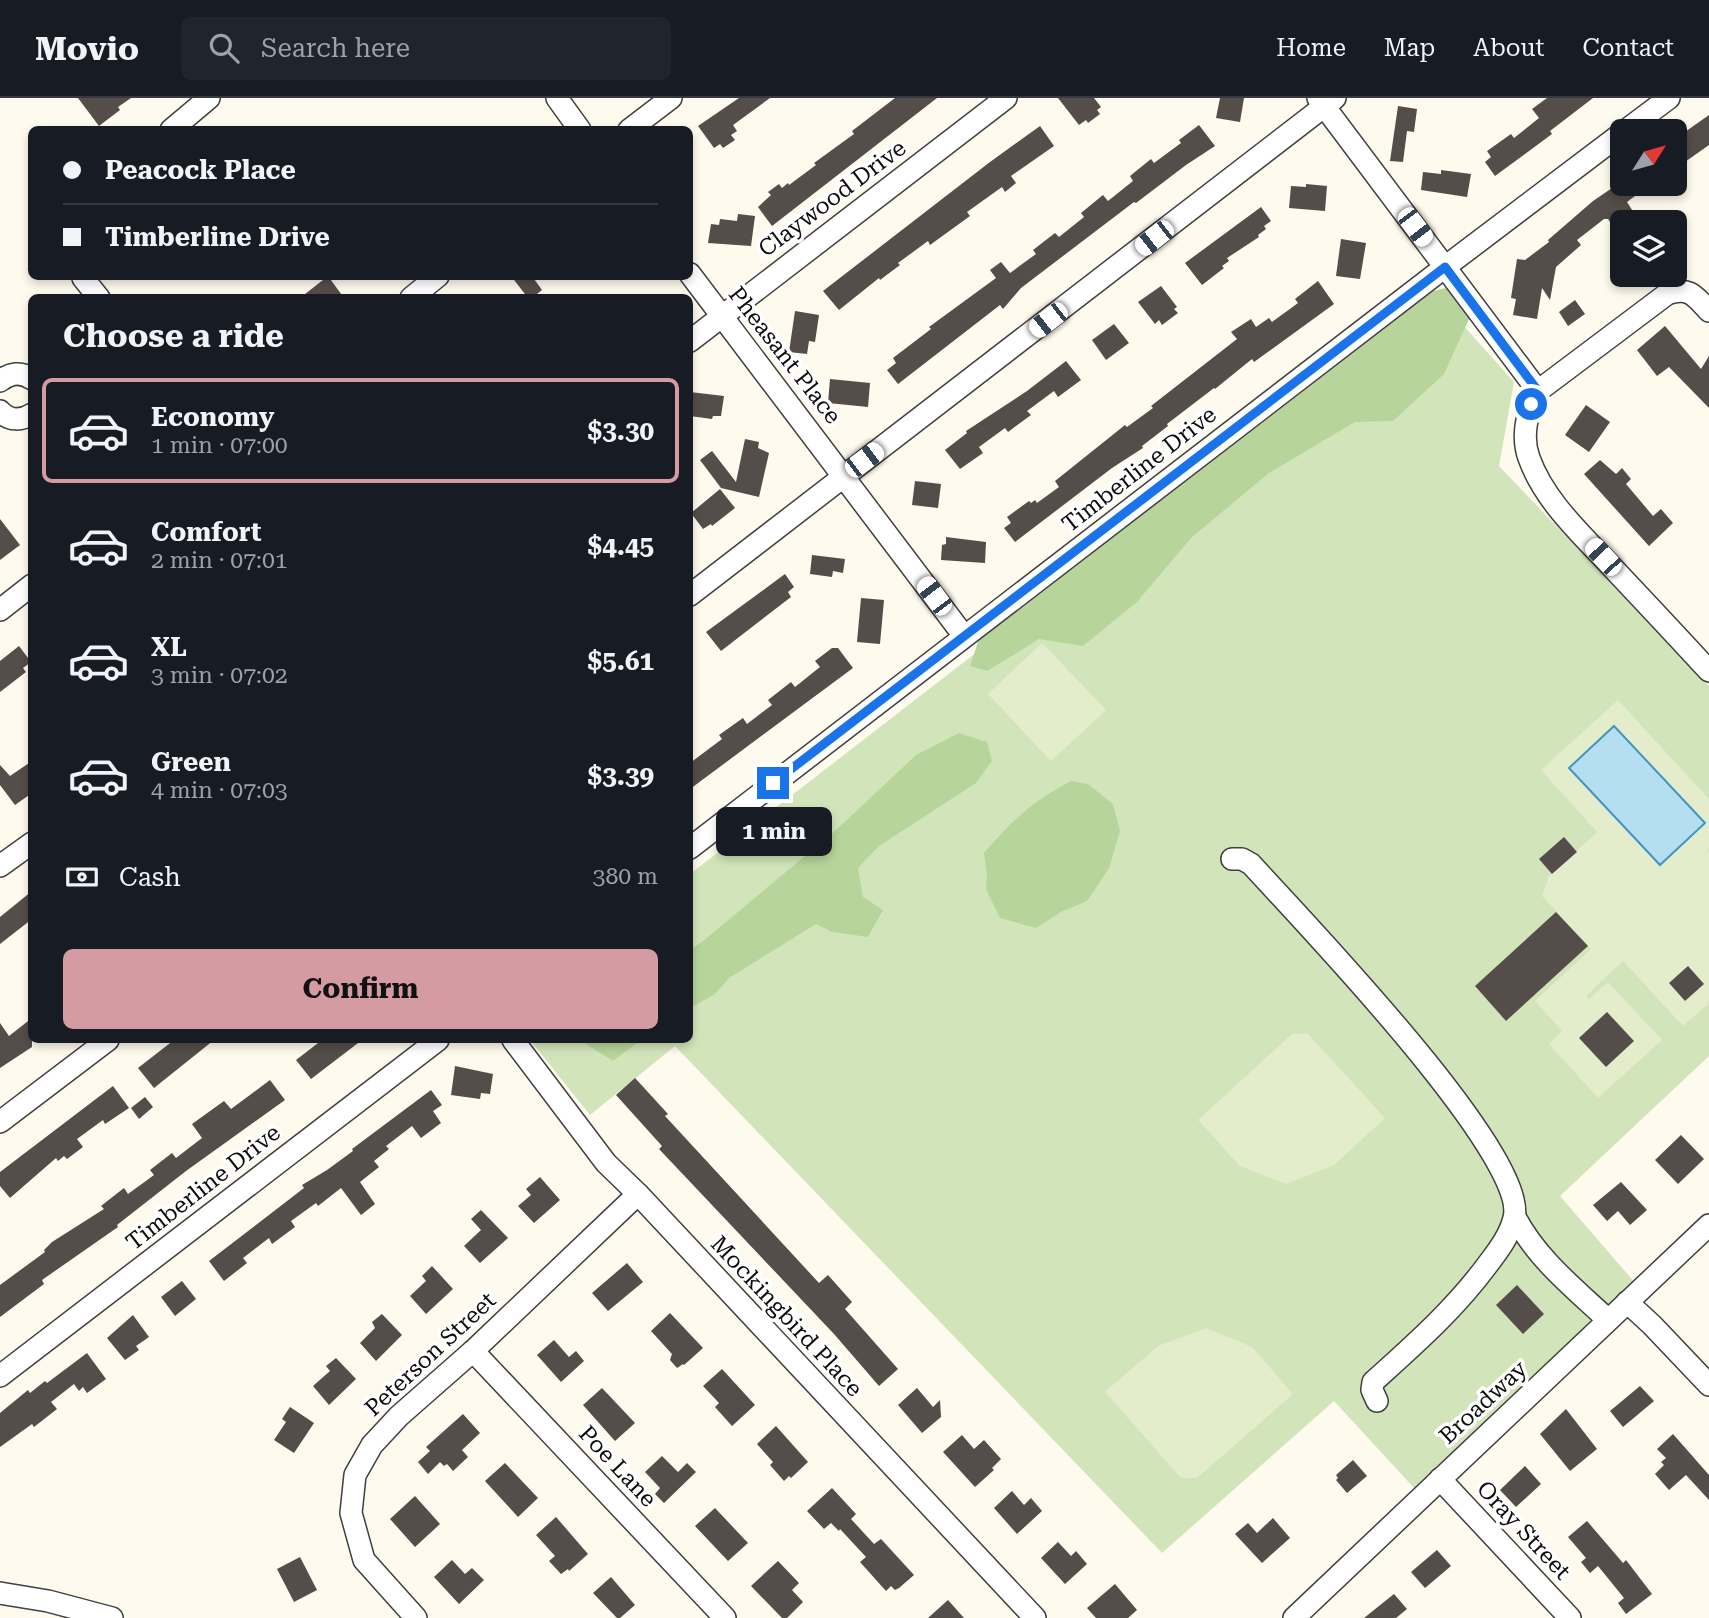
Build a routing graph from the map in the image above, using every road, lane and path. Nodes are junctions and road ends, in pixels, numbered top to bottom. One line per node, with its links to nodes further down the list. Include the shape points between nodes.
1 (209, 98): 8 (street)
2 (556, 98): 9 (street)
3 (671, 98): 10 (street)
4 (1006, 98): 19 (street, Claywood Drive)
5 (1669, 98): 7 (street, Timberline Drive)
6 (1326, 101): 12 (street); 26 (street)
7 (1641, 119)
8 (176, 126)
9 (577, 126)
10 (634, 126)
11 (1610, 143): 12 (street, Timberline Drive)
12 (1445, 267): 23 (street); 30 (street, Timberline Drive)
13 (693, 278): 19 (street, Pheasant Place)
14 (85, 280): 16 (street)
15 (433, 280): 17 (street)
16 (96, 294)
17 (416, 294)
18 (1709, 311): 23 (street, via 1688,292 1667,294)
19 (721, 316): 20 (street, Claywood Drive); 26 (street, Pheasant Place)
20 (693, 339)
21 (28, 377): 22 (street, via 14,373)
22 (0, 381)
23 (1538, 391): 31 (street, via 1525,436 1528,458 1542,485)
24 (0, 411): 25 (street, via 10,418)
25 (28, 415)
26 (844, 475): 28 (street); 30 (street, Pheasant Place)
27 (28, 588): 29 (street)
28 (693, 593)
29 (0, 610)
30 (964, 636): 33 (street, Timberline Drive)
31 (1709, 671)
32 (28, 845): 35 (street)
33 (693, 846)
34 (1232, 859): 41 (street, via 1251,864 1426,1061 1481,1135 1510,1189)
35 (0, 866)
36 (104, 1043): 39 (street)
37 (434, 1043): 46 (street, Timberline Drive)
38 (515, 1043): 40 (street, Mockingbird Place, via 606,1163)
39 (0, 1122)
40 (638, 1194): 45 (street, Peterson Street); 54 (street, Mockingbird Place)
41 (1515, 1217): 44 (street, via 1540,1256); 48 (street, via 1506,1239 1469,1290 1373,1382)
42 (1709, 1225): 43 (street, Broadway)
43 (1627, 1302): 44 (street, Broadway); 47 (street)
44 (1608, 1320): 49 (street, Broadway)
45 (473, 1350): 52 (street, Peterson Street, via 399,1416 372,1445 355,1475 351,1513 364,1560); 53 (street, Poe Lane)
46 (0, 1376)
47 (1709, 1385)
48 (1377, 1401)
49 (1440, 1479): 55 (street, Broadway); 56 (street, Oray Street)
50 (0, 1593): 51 (street)
51 (112, 1618)
52 (416, 1618)
53 (724, 1618)
54 (1035, 1618)
55 (1294, 1618)
56 (1570, 1618)

